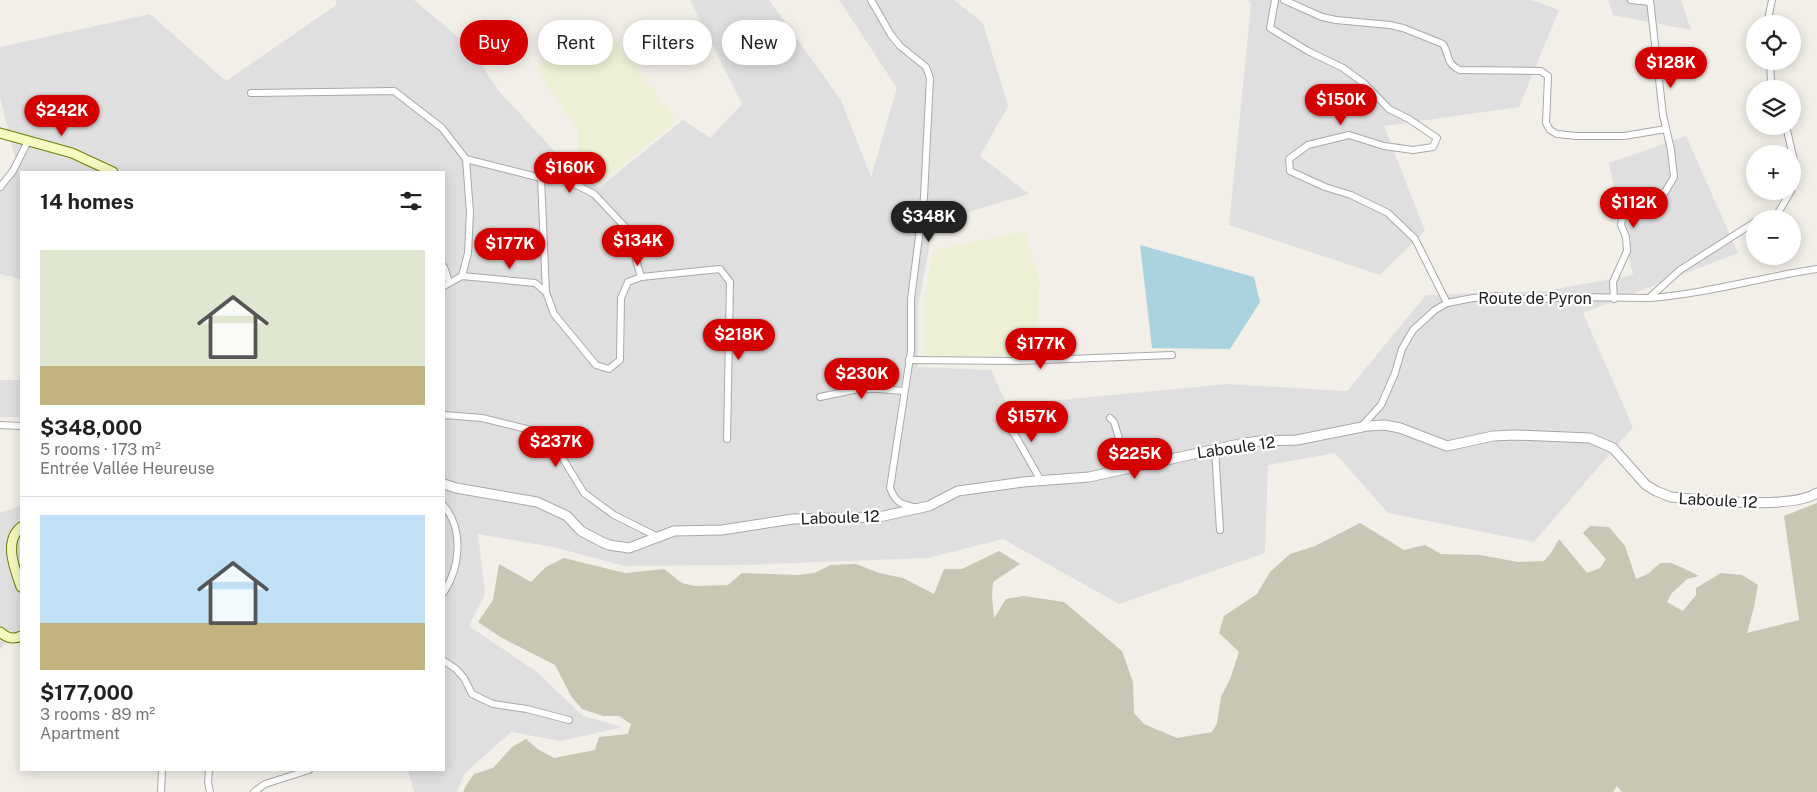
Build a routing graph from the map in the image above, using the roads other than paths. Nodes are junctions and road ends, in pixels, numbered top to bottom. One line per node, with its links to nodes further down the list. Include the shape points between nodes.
1 (871, 0): 26 (street, via 891,35 926,67 930,78 924,197 910,299)
2 (1275, 0): 24 (street, via 1270,28 1343,68 1390,109 1437,138 1433,147 1413,150 1384,146 1349,135 1333,138 1308,145 1290,159 1290,171 1388,213 1415,239)
3 (1284, 0): 9 (street, via 1322,17 1396,26 1443,44 1452,67 1460,70 1541,71 1548,76 1546,123 1556,134 1624,136)
4 (1631, 0): 6 (street)
5 (1772, 0): 7 (street)
6 (1650, 1): 9 (street)
7 (1769, 15)
8 (251, 93): 12 (street, via 394,91 442,128)
9 (1666, 129): 23 (street, via 1674,177 1665,192 1641,204 1622,219 1626,251 1613,282)
10 (0, 133): 11 (main road)
11 (28, 141): 13 (main road, via 72,153); 15 (street)
12 (466, 159): 14 (street); 18 (street, via 470,212 468,253)
13 (111, 171)
14 (541, 178): 19 (street, via 565,179 594,194 627,229); 21 (street)
15 (0, 187)
16 (1746, 228): 22 (street, via 1680,270)
17 (1817, 269): 22 (street, Route de Pyron)
18 (462, 276): 20 (street); 21 (street, via 535,283)
19 (641, 277): 21 (street, via 628,282 621,298 620,360 610,368 596,365 554,314); 37 (street, via 720,269 730,282)
20 (446, 284)
21 (546, 292)
22 (1649, 298): 23 (street, Route de Pyron)
23 (1614, 299): 24 (street, Route de Pyron, via 1568,297 1534,300 1496,296)
24 (1447, 303): 29 (street, Route de Pyron, via 1414,330 1402,349 1388,392)
25 (1172, 355): 26 (street, via 1018,361)
26 (909, 360): 27 (street)
27 (904, 392): 28 (street, via 858,389); 44 (street, via 890,488 901,504)
28 (820, 397)
29 (1378, 410): 33 (street); 36 (street, Route de Pyron)
30 (1002, 413): 40 (street)
31 (445, 415): 47 (street, via 482,418 543,433 556,443 584,493 614,515)
32 (1110, 418): 39 (street, via 1123,448 1140,449)
33 (1385, 425): 36 (street, Laboule 12); 42 (street, Laboule 12, via 1447,446 1492,436 1590,438 1613,448 1646,485 1670,498 1784,502)
34 (0, 426): 35 (street)
35 (20, 426)
36 (1361, 428): 38 (street, Laboule 12, via 1297,440 1260,441)
37 (727, 439)
38 (1215, 449): 39 (street, Laboule 12); 46 (street)
39 (1148, 465): 40 (street, Laboule 12, via 1089,477)
40 (1041, 481): 44 (street, Laboule 12, via 958,491)
41 (445, 484): 47 (street, Laboule 12, via 538,502 567,516 581,530 609,545 629,548)
42 (1817, 493)
43 (445, 507): 49 (street, via 456,534 457,558)
44 (918, 508): 47 (street, Laboule 12, via 879,518 793,519 722,530 674,531)
45 (20, 528): 48 (main road, via 12,545 12,562)
46 (1220, 530)
47 (660, 538)
48 (20, 584)
49 (445, 590)
50 (0, 632): 51 (main road, via 6,638)
51 (20, 636)
52 (445, 662): 53 (street, via 464,678 472,694 493,704)
53 (569, 720)
54 (162, 771): 57 (street)
55 (209, 771): 58 (street)
56 (306, 771): 59 (street, via 265,784)
57 (161, 792)
58 (210, 792)
59 (254, 792)

